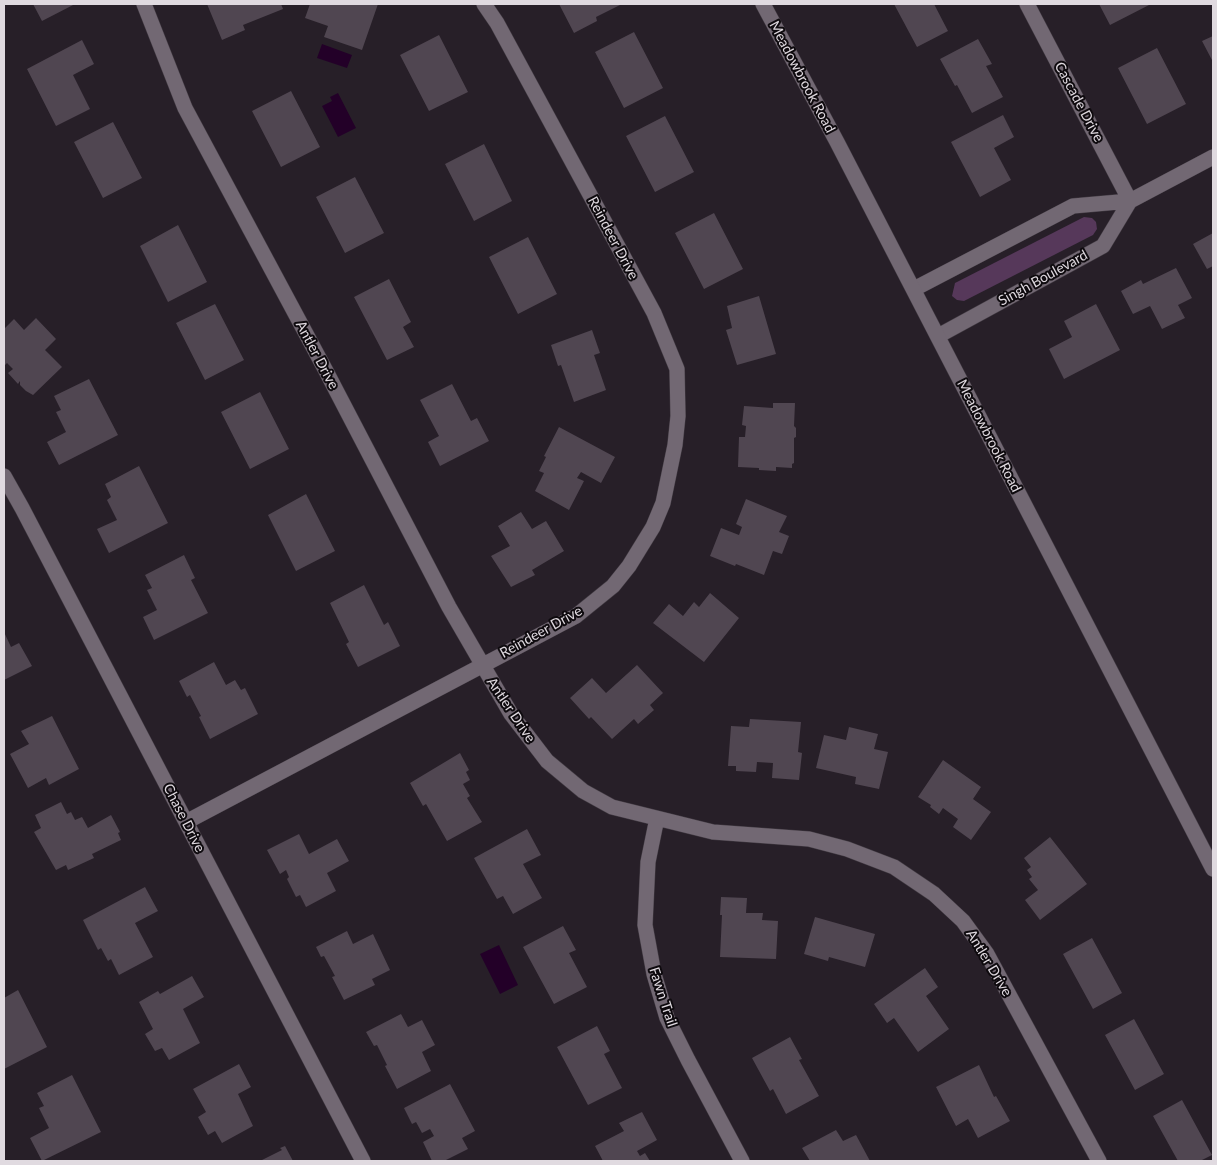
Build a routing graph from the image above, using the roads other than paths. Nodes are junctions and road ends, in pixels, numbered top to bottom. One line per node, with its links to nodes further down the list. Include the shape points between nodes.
1 (144, 4): 10 (street, Antler Drive, via 185,108)
2 (484, 4): 10 (street, Reindeer Drive, via 497,22 654,313 676,369 678,416 664,503 629,566 613,586 576,616)
3 (763, 4): 7 (street, Meadowbrook Road)
4 (1027, 4): 6 (street, Cascade Drive)
5 (1213, 157): 6 (street)
6 (1130, 201): 7 (street, via 1073,206); 8 (street, Singh Boulevard, via 1103,246)
7 (914, 289): 8 (street, Meadowbrook Road)
8 (938, 336): 13 (street, Meadowbrook Road)
9 (4, 476): 12 (street, Chase Drive)
10 (482, 664): 11 (street, Antler Drive, via 511,714 547,761 583,791 612,807); 12 (street, Reindeer Drive)
11 (657, 818): 15 (street, Fawn Trail, via 648,862 645,925 654,974 667,1018); 16 (street, Antler Drive, via 713,832 809,839 847,849 894,867 934,894 963,921 987,954)
12 (186, 822): 14 (street, Chase Drive)
13 (1213, 869)
14 (363, 1161)
15 (742, 1161)
16 (1099, 1161)

